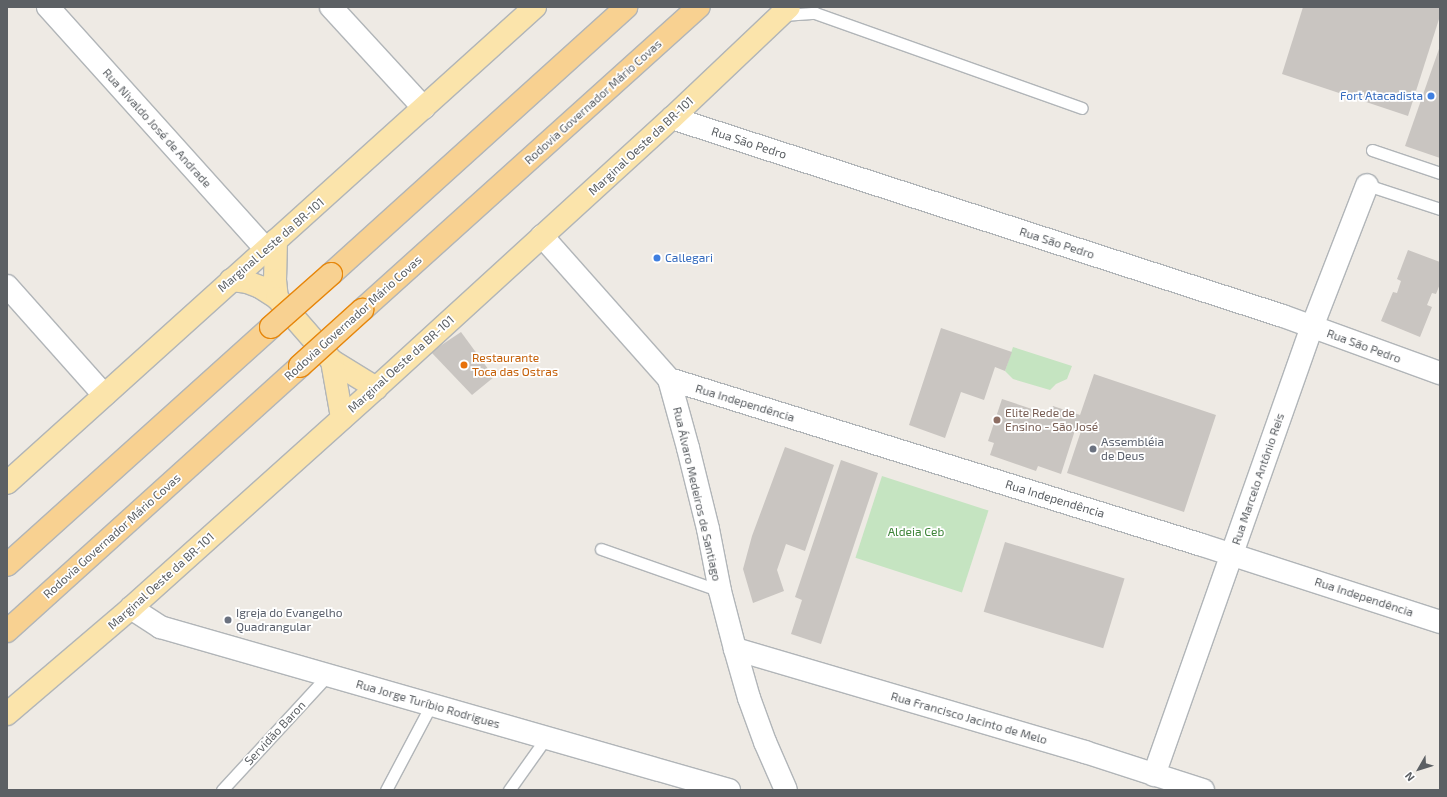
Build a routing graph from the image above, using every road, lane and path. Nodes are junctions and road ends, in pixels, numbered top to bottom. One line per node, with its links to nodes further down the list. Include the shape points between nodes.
1 (48, 7): 15 (street, Rua Nivaldo José de Andrade)
2 (331, 7): 7 (street)
3 (535, 7): 7 (main road, Marginal Leste da BR-101)
4 (626, 7): 29 (highway, bridge)
5 (699, 7): 33 (highway, Rodovia Governador Mário Covas, bridge)
6 (785, 11): 8 (lane, via 815,13); 9 (main road, Marginal Oeste da BR-101)
7 (424, 108): 15 (main road, Marginal Leste da BR-101)
8 (1082, 108)
9 (672, 118): 14 (main road, Marginal Oeste da BR-101); 19 (street, Rua São Pedro)
10 (1372, 150): 11 (lane)
11 (1440, 173)
12 (1367, 185): 13 (lane); 19 (street, Rua Marcelo Antônio Reis)
13 (1440, 209)
14 (542, 236): 22 (street, Rua Álvaro Medeiros de Santiago); 23 (main road, Marginal Oeste da BR-101)
15 (271, 245): 16 (main road, Marginal Leste da BR-101); 18 (main road)
16 (231, 280): 18 (main road, via 260,287); 24 (main road, Marginal Leste da BR-101)
17 (7, 286): 24 (street)
18 (277, 298): 20 (main road)
19 (1312, 327): 21 (street, Rua São Pedro); 28 (street, Rua Marcelo Antônio Reis)
20 (332, 361): 23 (main road); 25 (main road)
21 (1440, 373)
22 (669, 379): 28 (street, Rua Independência); 30 (street, Rua Álvaro Medeiros de Santiago, via 708,529)
23 (376, 388): 25 (main road, Marginal Oeste da BR-101)
24 (104, 395): 26 (main road, Marginal Leste da BR-101)
25 (342, 418): 31 (main road, Marginal Oeste da BR-101)
26 (7, 483)
27 (601, 549): 30 (lane)
28 (1232, 555): 32 (street, Rua Independência); 39 (street, Rua Marcelo Antônio Reis)
29 (7, 565)
30 (720, 592): 34 (street, Rua Álvaro Medeiros de Santiago)
31 (131, 608): 35 (street, Rua Jorge Turíbio Rodrigues, via 160,627); 37 (main road, Marginal Oeste da BR-101)
32 (1440, 622)
33 (7, 631)
34 (735, 649): 39 (street, Rua Francisco Jacinto de Melo, via 1085,752); 44 (street, Rua Álvaro Medeiros de Santiago, via 749,698)
35 (328, 675): 36 (street, Rua Jorge Turíbio Rodrigues); 40 (lane, Servidão Baron)
36 (431, 705): 38 (street, Rua Jorge Turíbio Rodrigues); 41 (lane)
37 (7, 714)
38 (546, 738): 42 (lane); 43 (street, Rua Jorge Turíbio Rodrigues)
39 (1154, 775): 45 (street, Rua Francisco Jacinto de Melo)
40 (222, 790)
41 (386, 790)
42 (509, 790)
43 (729, 790)
44 (786, 790)
45 (1203, 790)

